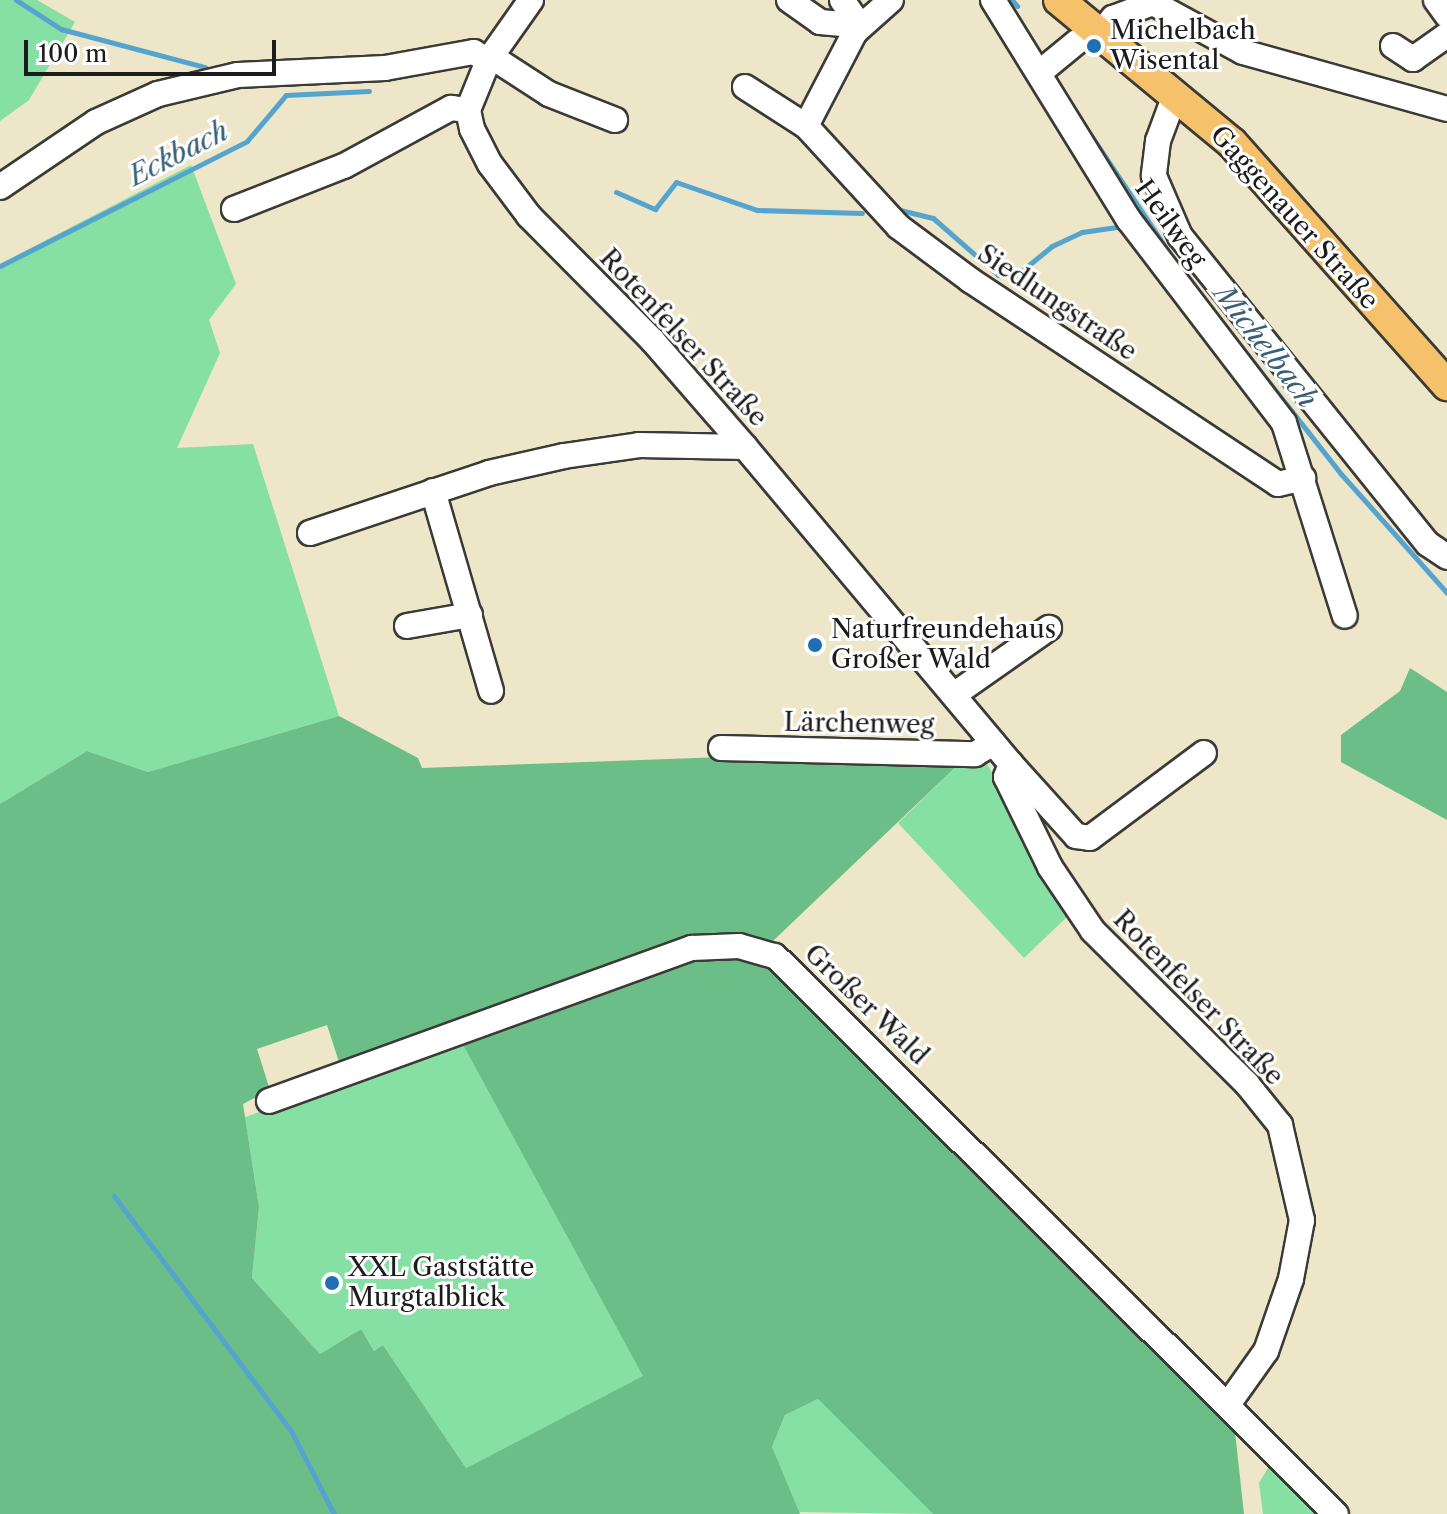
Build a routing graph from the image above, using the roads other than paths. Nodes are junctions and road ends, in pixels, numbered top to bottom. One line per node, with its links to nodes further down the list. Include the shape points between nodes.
1 (531, 0): 14 (street)
2 (789, 0): 10 (street, via 820,22)
3 (842, 0): 10 (street)
4 (891, 0): 10 (street)
5 (993, 0): 15 (street, Heilweg)
6 (1059, 0): 12 (main road, Gaggenauer Straße)
7 (1436, 0): 9 (street)
8 (1153, 2): 12 (street, via 1113,18); 18 (street, via 1243,52)
9 (1447, 15)
10 (858, 29): 21 (street)
11 (1447, 35): 13 (street, via 1413,59)
12 (1089, 37): 15 (street); 17 (main road, Gaggenauer Straße)
13 (1393, 46)
14 (490, 59): 19 (street); 20 (street, via 549,94); 22 (street, via 474,52 385,68 238,75 158,94 96,122)
15 (1039, 73): 26 (street, Heilweg, via 1134,226 1284,423)
16 (745, 87): 21 (street, Siedlungstraße)
17 (1175, 95): 24 (main road, Gaggenauer Straße, via 1232,143); 29 (street, via 1158,141 1154,176 1180,236 1428,544)
18 (1447, 109)
19 (468, 110): 23 (street, via 451,108 344,166); 25 (street, Rotenfelser Straße, via 490,164 529,216 652,340)
20 (615, 120)
21 (806, 126): 26 (street, Siedlungstraße, via 899,227 970,280 1278,484)
22 (0, 187)
23 (234, 209)
24 (1447, 385)
25 (745, 447): 27 (street, via 639,445 489,473); 35 (street, Rotenfelser Straße)
26 (1303, 478): 31 (street, Heilweg)
27 (433, 491): 28 (street); 30 (street)
28 (310, 533)
29 (1447, 557)
30 (470, 615): 32 (street); 34 (street)
31 (1345, 616)
32 (407, 626)
33 (1049, 628): 35 (street)
34 (491, 691)
35 (955, 694): 36 (street, Rotenfelser Straße)
36 (993, 743): 37 (street, Lärchenweg, via 975,754); 39 (street, Rotenfelser Straße)
37 (721, 748)
38 (1204, 753): 39 (street, Rotenfelser Straße, via 1090,838 1076,836)
39 (1011, 764): 41 (street, Rotenfelser Straße, via 1006,777 1050,867 1093,931 1247,1084 1280,1125 1302,1220 1291,1279 1266,1351)
40 (269, 1101): 41 (street, Großer Wald, via 692,948 739,946 775,956)
41 (1229, 1403): 42 (street, via 1247,1429)
42 (1336, 1514)

